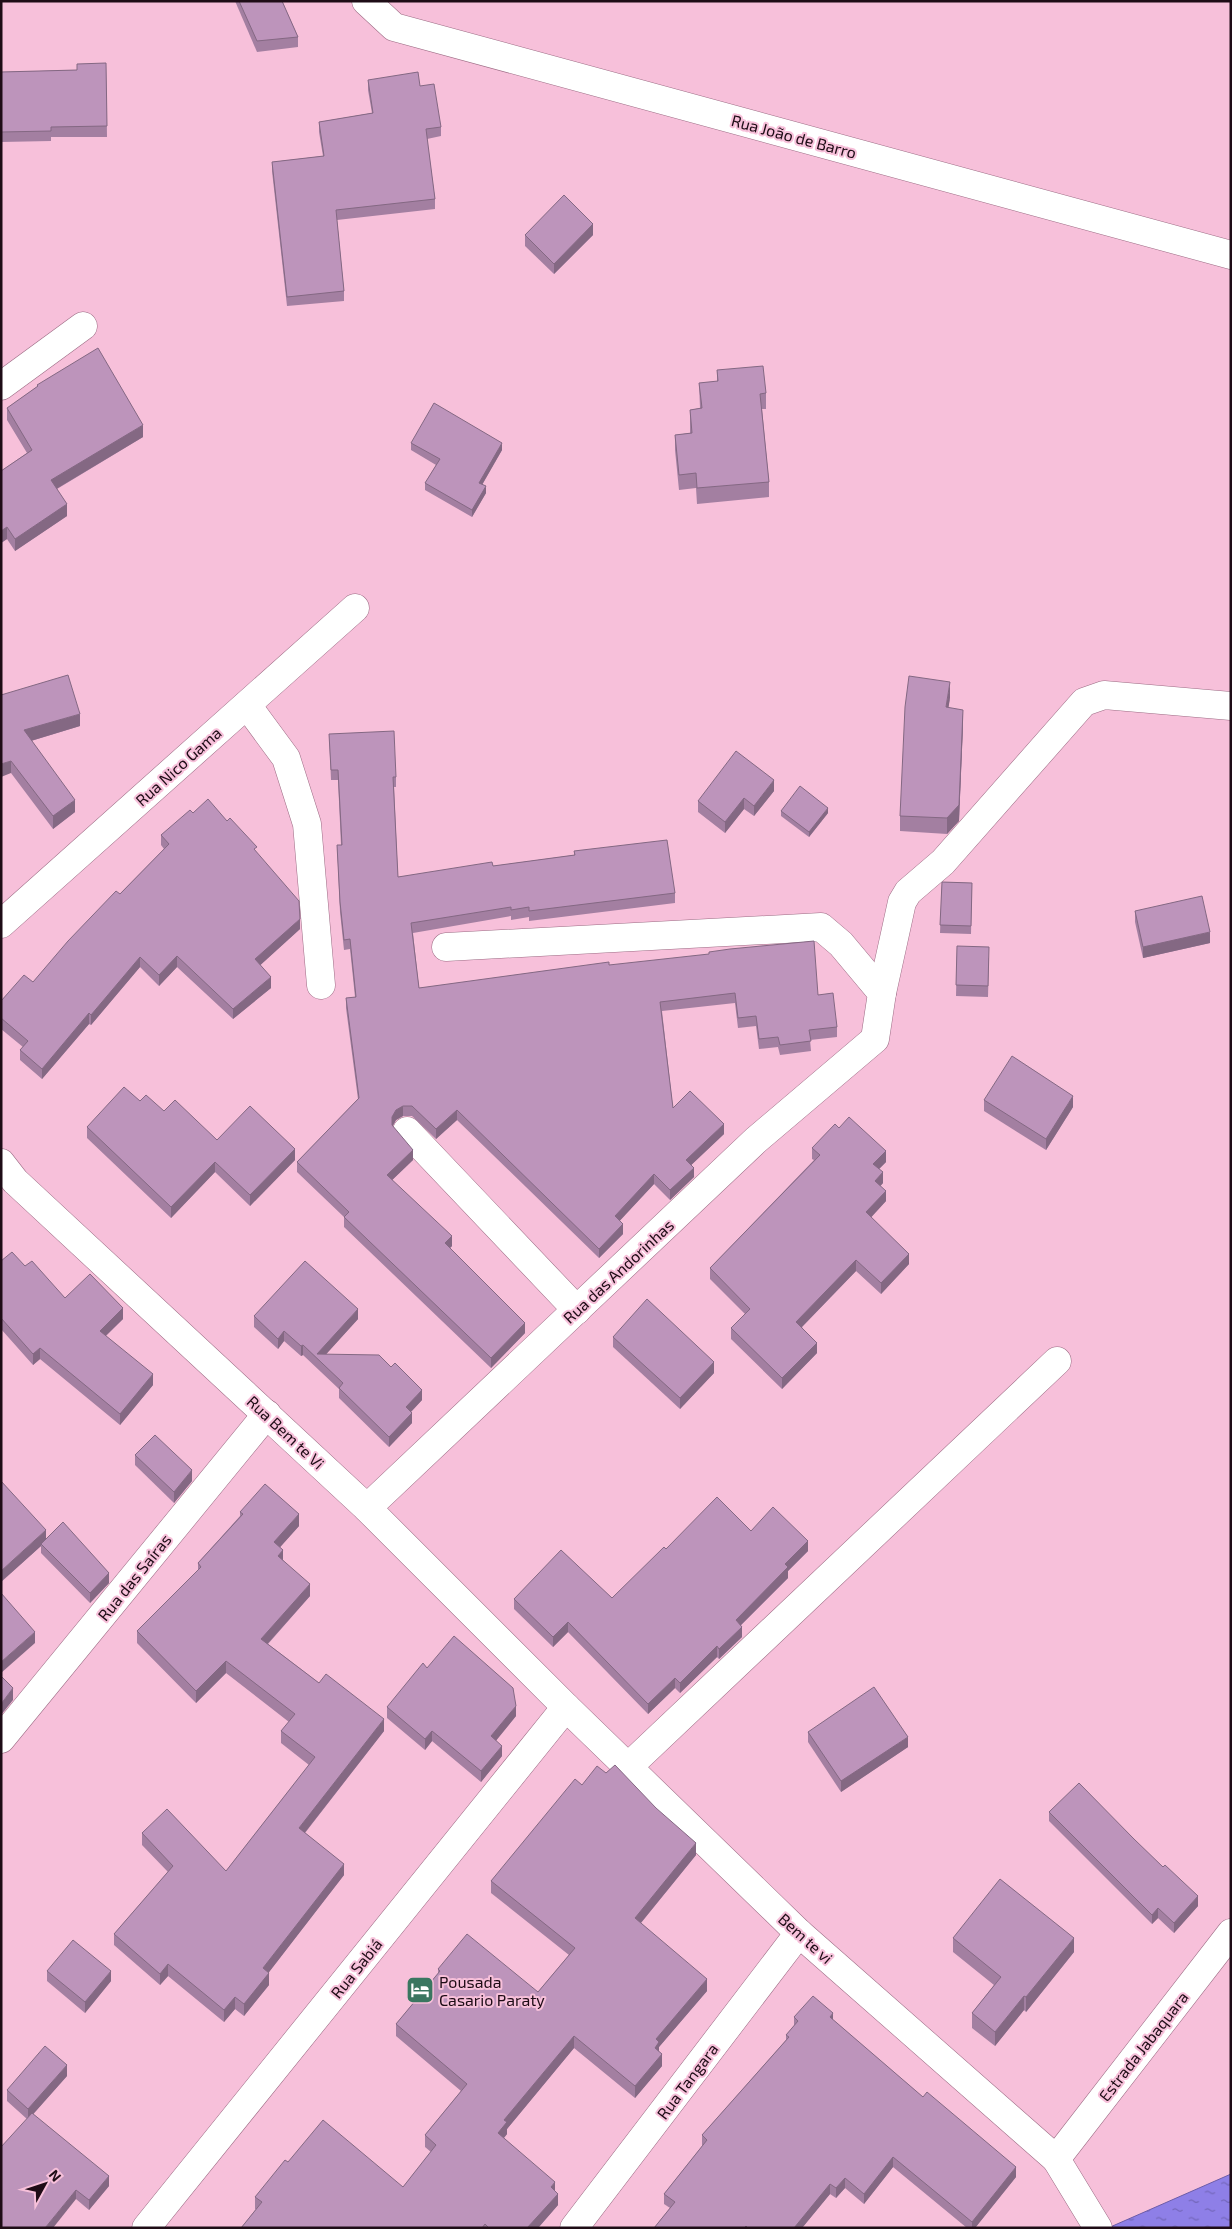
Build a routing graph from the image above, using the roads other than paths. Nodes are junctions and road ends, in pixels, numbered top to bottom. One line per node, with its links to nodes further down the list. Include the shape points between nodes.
1 (366, 1): 2 (street, Rua João de Barro, via 394,27)
2 (1231, 255)
3 (83, 326): 4 (street)
4 (1, 386)
5 (355, 608): 6 (street, Rua Nico Gama)
6 (247, 705): 8 (street, Rua Nico Gama); 10 (street, via 286,758 307,824)
7 (1231, 706): 11 (street, via 1104,695 1084,702 944,862 908,892 902,902)
8 (1, 924)
9 (446, 947): 11 (street, via 822,927 842,944)
10 (321, 985)
11 (882, 993): 14 (street, Rua das Andorinhas, via 875,1039 756,1140)
12 (407, 1131): 14 (street)
13 (6, 1180): 16 (street, Rua Bem te Vi)
14 (577, 1310): 17 (street, Rua das Andorinhas)
15 (1057, 1362): 20 (street)
16 (267, 1414): 17 (street, Rua Bem te Vi); 19 (street, Rua das Saíras)
17 (367, 1508): 18 (street, Rua Bem te Vi)
18 (566, 1707): 20 (street, Bem te vi); 24 (street, Rua Sabiá)
19 (1, 1739)
20 (628, 1767): 21 (street, Bem te vi)
21 (799, 1933): 23 (street, Bem te vi); 25 (street, Rua Tangara)
22 (1231, 1933): 23 (street, Estrada Jabaquara)
23 (1056, 2160): 26 (street, Bem te vi)
24 (146, 2228)
25 (574, 2228)
26 (1098, 2228)

